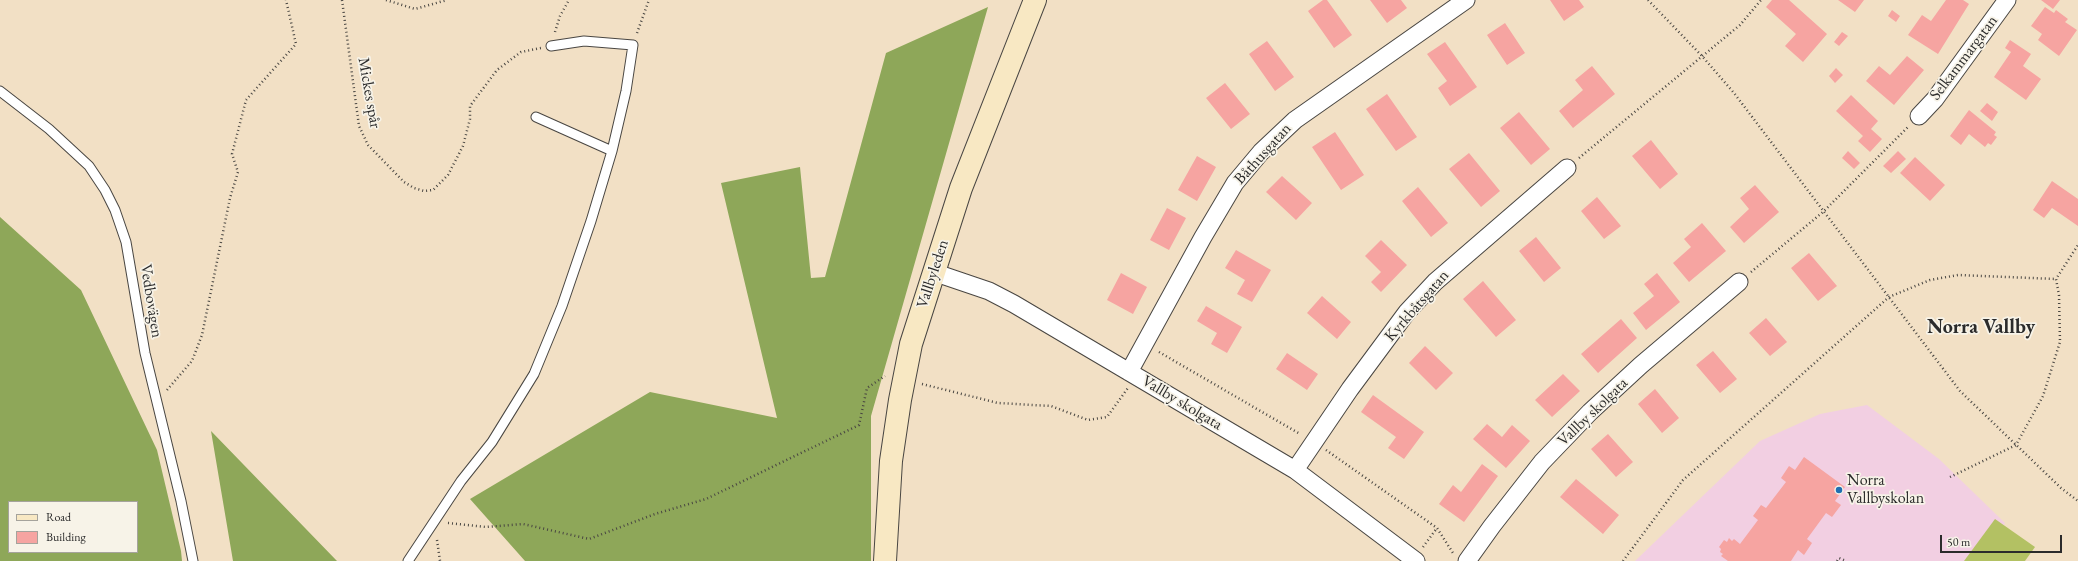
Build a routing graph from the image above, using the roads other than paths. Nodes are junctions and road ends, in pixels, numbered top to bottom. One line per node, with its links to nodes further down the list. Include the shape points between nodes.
1 (1035, 0): 10 (main road, Vallbyleden, via 961,188)
2 (1466, 0): 12 (street, Båthusgatan, via 1295,120 1261,152 1235,183 1203,237)
3 (2007, 0): 6 (street, Selkammargatan, via 1935,99)
4 (551, 46): 8 (lane, via 584,41 633,45 626,91)
5 (0, 91): 14 (lane, Vedbovägen, via 71,148 89,166 109,197 126,242 145,354 163,424)
6 (1919, 116)
7 (536, 117): 8 (lane)
8 (612, 151): 15 (lane, via 562,306 534,374 492,442 461,481)
9 (1567, 168): 13 (street, Kyrkbåtsgatan, via 1435,282 1407,312)
10 (933, 272): 12 (street, Vallby skolgata, via 988,291 1014,304); 16 (main road, Vallbyleden, via 911,344 900,400 890,476)
11 (1739, 282): 18 (street, Vallby skolgata, via 1590,412 1542,462)
12 (1132, 374): 13 (street, Vallby skolgata)
13 (1295, 470): 17 (street, Vallby skolgata)
14 (192, 561)
15 (408, 561)
16 (885, 561)
17 (1416, 561)
18 (1467, 561)

